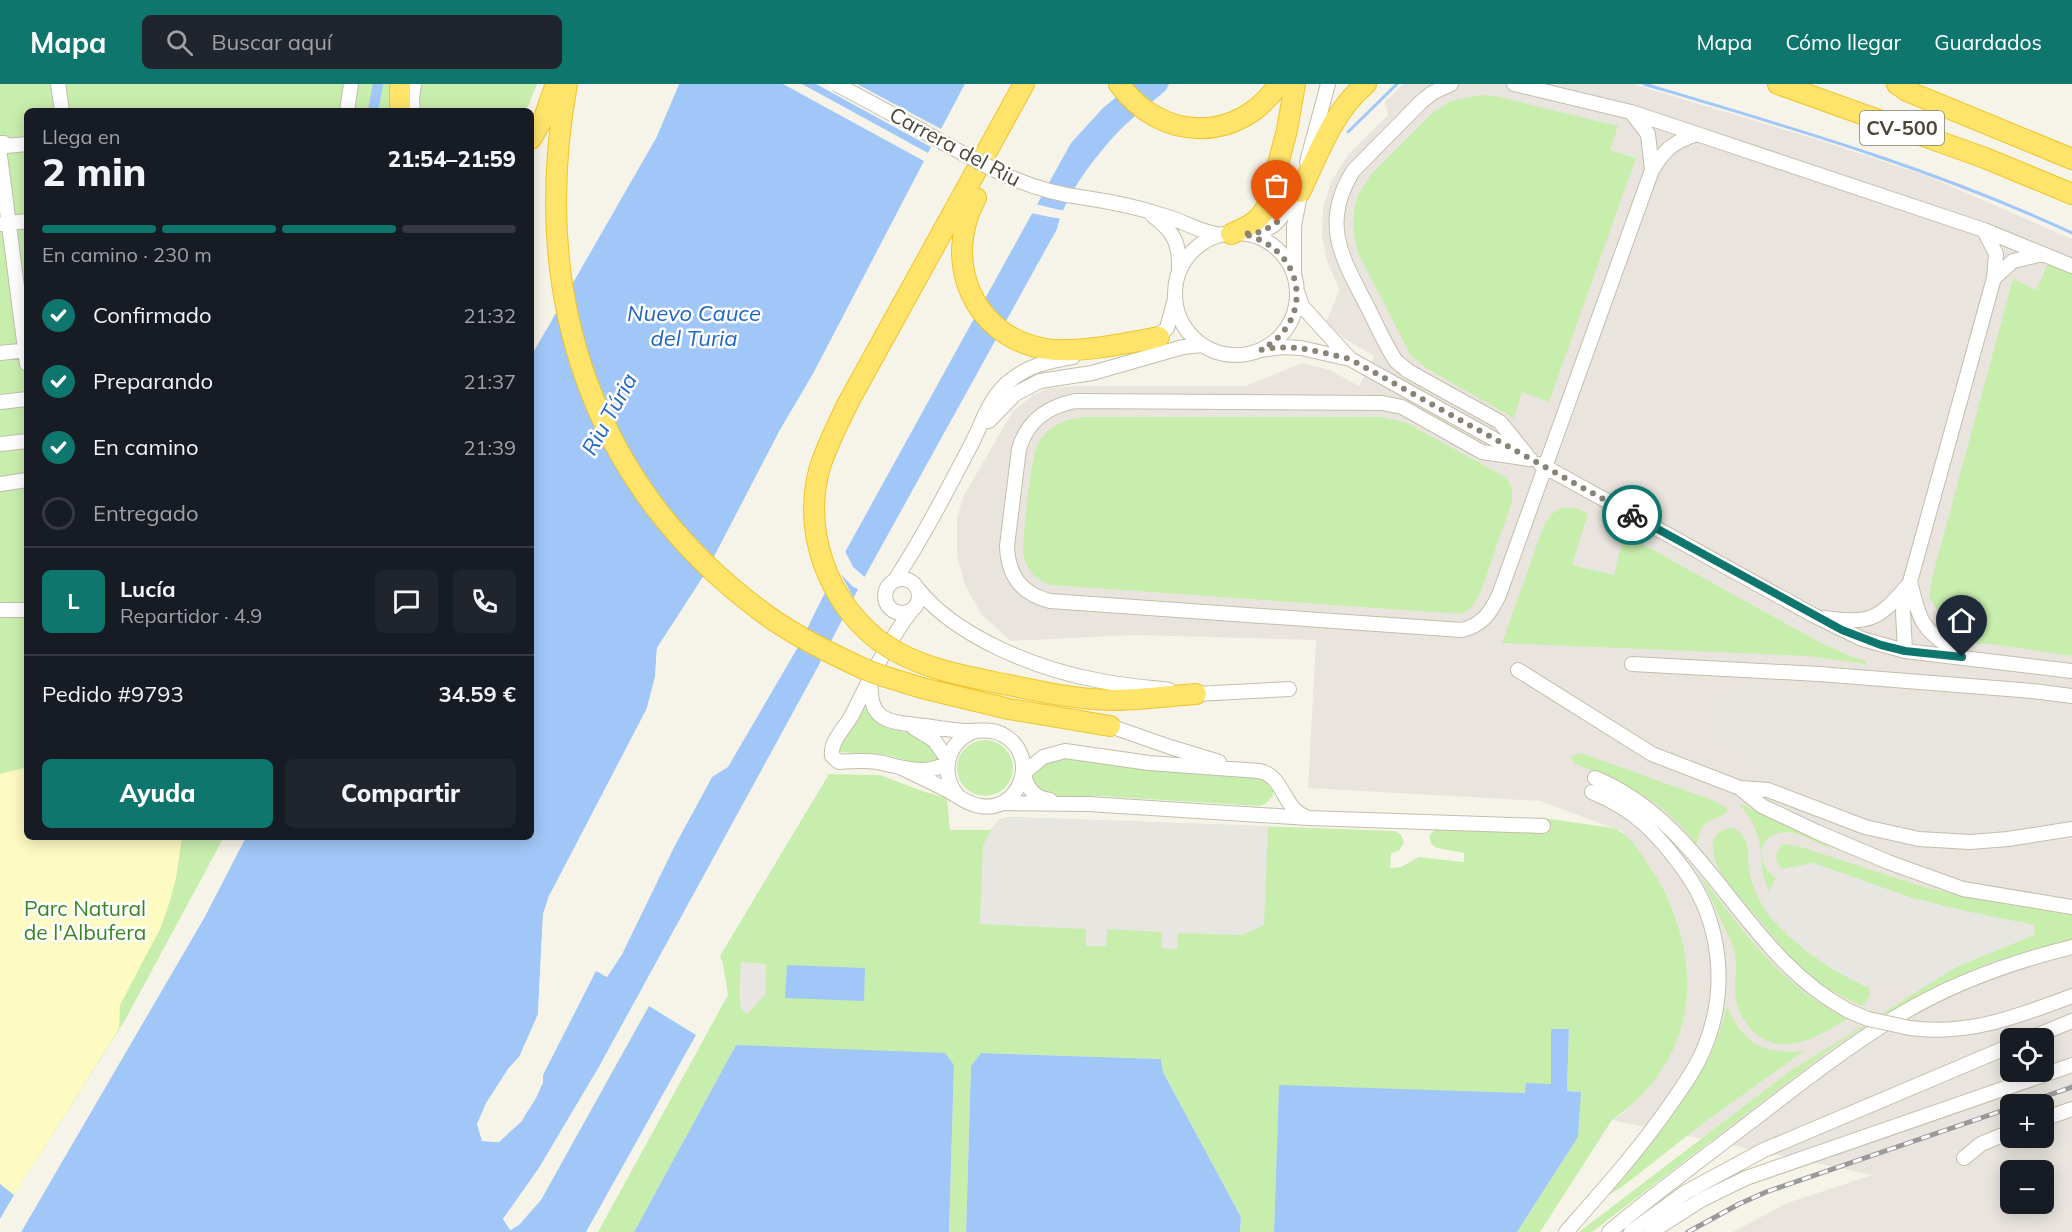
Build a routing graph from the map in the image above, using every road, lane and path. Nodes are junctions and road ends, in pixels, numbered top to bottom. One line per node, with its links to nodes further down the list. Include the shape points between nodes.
1 (58, 84): 23 (street)
2 (351, 84): 24 (street)
3 (400, 84): 25 (highway)
4 (414, 84): 26 (street)
5 (550, 84): 28 (street)
6 (556, 84): 29 (highway)
7 (567, 84): 32 (highway)
8 (573, 84): 32 (highway)
9 (837, 84): 40 (street, Carrera del Riu, bridge, via 1035,188)
10 (1024, 84): 76 (highway, via 833,434 820,467 815,525 822,562 852,616)
11 (1036, 84): 51 (highway, via 964,224 962,267 971,293 989,319 1011,337 1037,347 1064,350)
12 (1119, 84): 13 (highway, via 1154,116 1185,127 1232,123 1263,105)
13 (1280, 84)
14 (1295, 84): 44 (highway, via 1267,206 1251,225)
15 (1328, 84): 34 (street, Carrera del Riu)
16 (1366, 84): 38 (highway, via 1336,119)
17 (1451, 84): 63 (street, via 1421,102 1353,171 1337,208 1336,235 1344,261 1396,361 1500,422)
18 (1514, 84): 27 (street)
19 (1770, 84): 21 (highway)
20 (1881, 84): 22 (highway, CV-500)
21 (1786, 87): 39 (highway, CV-500)
22 (1902, 88): 36 (highway)
23 (62, 108)
24 (347, 108)
25 (400, 108)
26 (413, 108)
27 (1631, 112): 30 (street); 37 (street, via 1648,134)
28 (534, 124)
29 (534, 134)
30 (1697, 134): 37 (street, via 1671,144); 43 (street)
31 (0, 143): 33 (street)
32 (559, 143): 82 (highway, via 555,214 561,286 573,340 606,427 639,485 710,569 744,598 788,629)
33 (24, 144)
34 (1310, 148): 38 (street, Carrera del Riu); 44 (street, Carrera del Riu, via 1280,218 1269,229)
35 (0, 156): 42 (street)
36 (2072, 159)
37 (1652, 170): 64 (street)
38 (1300, 192): 49 (street, Carrera del Riu, via 1294,232)
39 (2072, 194)
40 (1148, 211): 44 (street, Carrera del Riu, via 1209,234); 47 (street, Carrera del Riu, via 1174,236 1179,250)
41 (24, 221): 42 (street)
42 (4, 224): 52 (street)
43 (1984, 230): 45 (street); 48 (street, via 1995,254)
44 (1232, 234): 47 (street, via 1210,239 1195,250); 49 (street, via 1256,237 1277,249)
45 (2043, 254): 46 (street); 48 (street, via 2013,261)
46 (2072, 266)
47 (1179, 275): 50 (street)
48 (1994, 278): 69 (street)
49 (1296, 285): 54 (street, via 1289,325); 57 (street, via 1302,306)
50 (1175, 299): 51 (street, via 1170,321); 53 (street, via 1186,330)
51 (1159, 337): 61 (street, via 1138,348 1053,360 1023,371 999,392)
52 (24, 343)
53 (1202, 345): 54 (street, via 1231,355); 61 (street, via 1092,373 1040,381 1007,401)
54 (1261, 350): 57 (street, via 1283,346)
55 (0, 353): 56 (street)
56 (24, 355)
57 (1350, 359): 63 (street)
58 (24, 399): 59 (street)
59 (0, 402)
60 (24, 441): 62 (street)
61 (972, 442): 67 (street)
62 (0, 444)
63 (1530, 459): 64 (street); 64 (street, via 1482,452 1392,404 1063,404 1044,411 1022,438 1007,558 1021,587 1050,601 1471,628 1493,609)
64 (1546, 468): 75 (street)
65 (24, 480): 66 (street)
66 (0, 484)
67 (920, 538): 68 (street); 70 (street, via 915,561)
68 (895, 580): 70 (street, via 905,579); 71 (street, via 885,594)
69 (1910, 582): 75 (street, via 1891,605 1870,618 1851,622); 77 (street, via 1903,611); 78 (street, via 1925,628)
70 (916, 586): 74 (street, via 918,603); 84 (street, via 934,607 960,625 1032,661 1096,680)
71 (889, 607): 74 (street, via 902,613); 76 (street)
72 (0, 610): 73 (street)
73 (24, 610)
74 (912, 610): 76 (street)
75 (1815, 616): 77 (street, via 1862,639)
76 (887, 644): 82 (street); 84 (highway, via 918,663 1041,692 1087,699)
77 (1905, 651): 78 (street)
78 (1962, 657): 81 (street)
79 (1632, 664): 85 (street, via 1819,674)
80 (1518, 670): 94 (street, via 1652,754)
81 (2072, 670)
82 (873, 674): 86 (street, via 870,700 877,712 892,722); 87 (highway, via 1009,709); 90 (street, via 833,745 832,756 839,762 871,762)
83 (1289, 688): 84 (street)
84 (1196, 694)
85 (2072, 696)
86 (910, 726): 88 (street); 89 (street, via 934,740)
87 (1110, 726): 91 (street)
88 (977, 731): 89 (street, via 961,738); 92 (street, via 996,731 1013,741 1023,758)
89 (948, 761): 90 (street, via 925,770); 95 (street, via 950,784)
90 (902, 768): 95 (street)
91 (1250, 769): 92 (street, via 1149,763 1065,751 1043,757); 93 (street, via 1265,771)
92 (1024, 774): 96 (street, via 1017,791); 97 (street, via 1032,793 1041,799)
93 (1279, 788): 98 (street, via 1274,807); 99 (street, via 1294,811)
94 (1740, 788): 101 (street, via 1768,790 1865,827 1919,839 1979,841); 102 (street, via 1762,806 1817,832 1963,889)
95 (960, 798): 96 (street, via 981,806)
96 (1002, 803): 97 (street)
97 (1088, 804): 98 (street)
98 (1258, 815): 99 (street)
99 (1309, 818): 100 (street)
100 (1543, 826)
101 (2072, 829)
102 (2072, 907)
103 (2072, 947): 114 (street, via 1986,973 1897,1017 1825,1064)
104 (2072, 996): 113 (street, bridge, via 1981,1026 1943,1030 1910,1028 1849,1011 1821,995 1793,971 1666,823 1620,789 1593,785 1641,819 1690,878 1711,921 1719,982 1714,1021 1693,1070 1640,1145)
105 (2072, 1021): 106 (street)
106 (2054, 1028)
107 (2000, 1050): 115 (street, via 1764,1150 1686,1192)
108 (2072, 1065): 116 (street, via 1746,1178 1701,1200)
109 (2072, 1109): 110 (street)
110 (2054, 1115)
111 (2000, 1136): 112 (street, via 1980,1144)
112 (1964, 1158)
113 (1566, 1232)
114 (1609, 1232)
115 (1631, 1232)
116 (1651, 1232)

